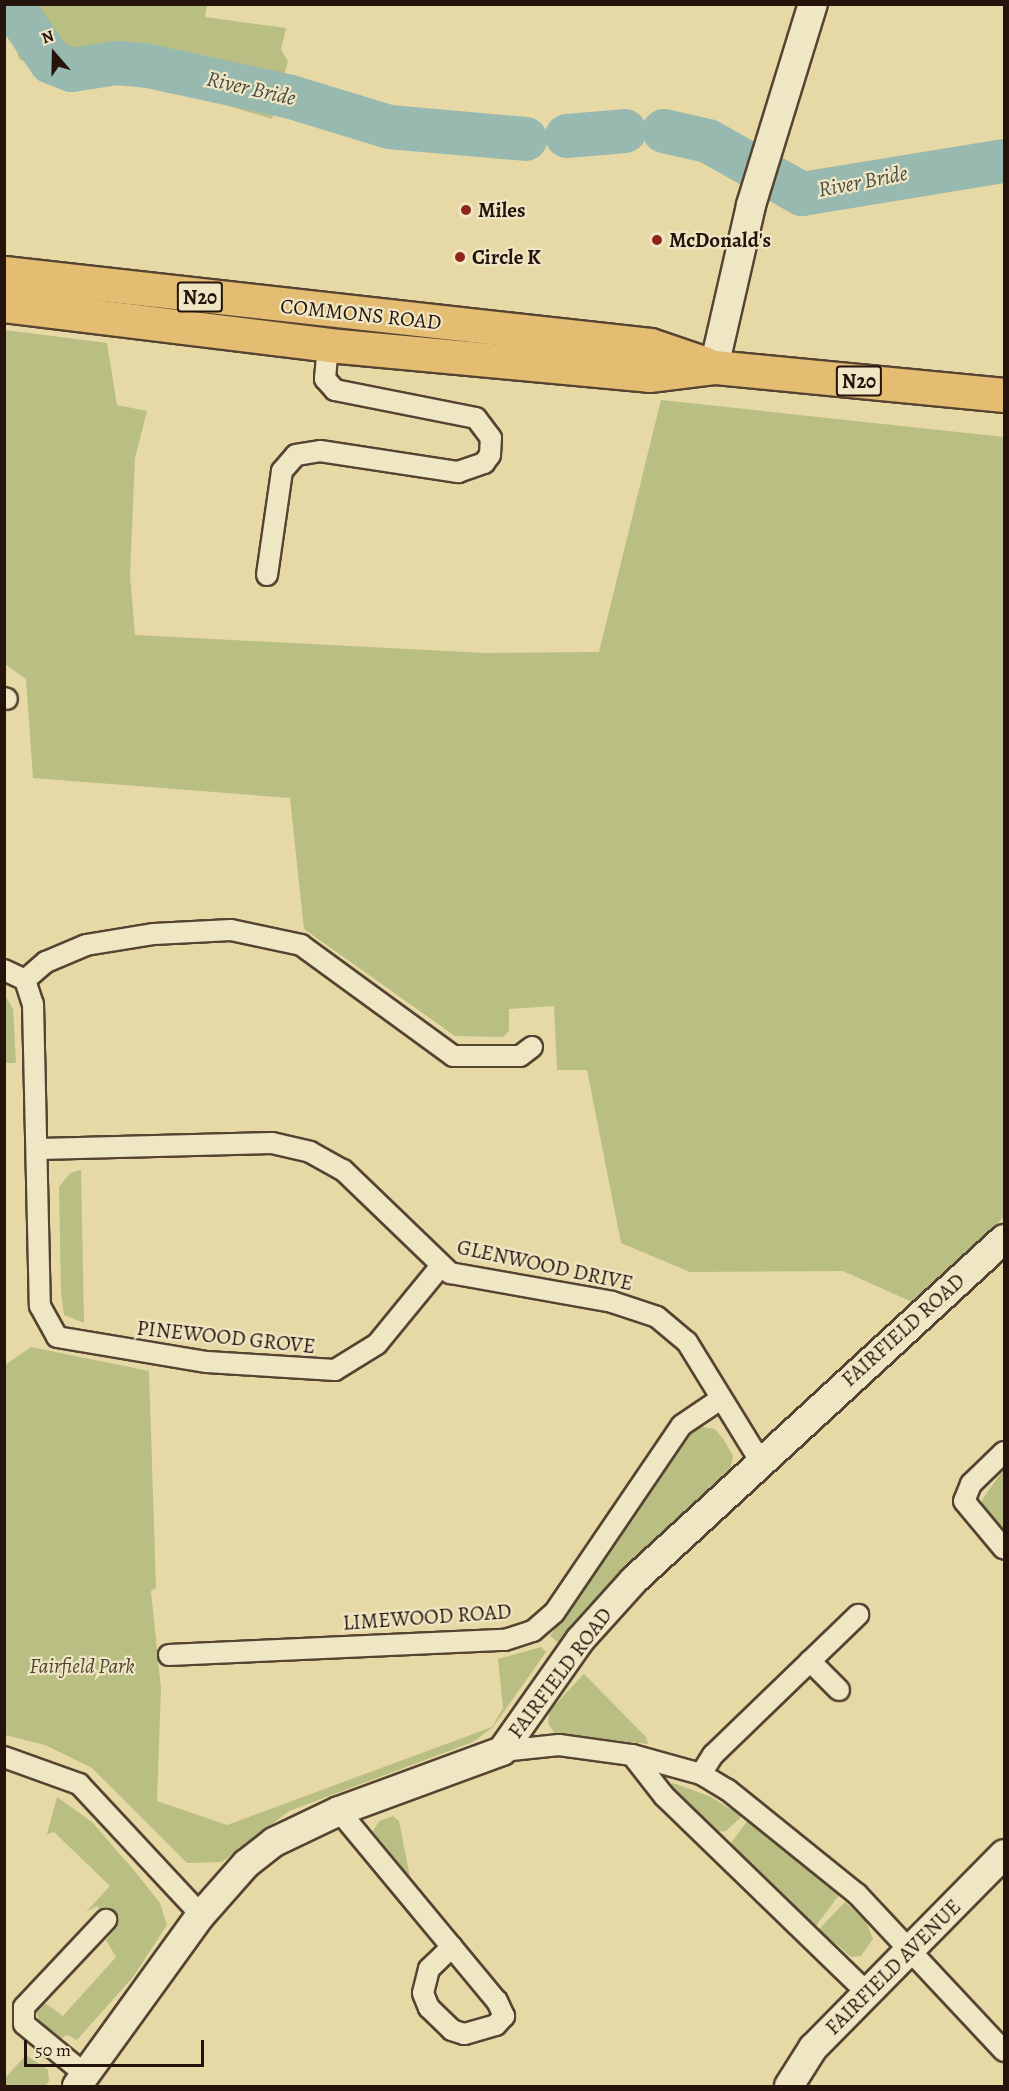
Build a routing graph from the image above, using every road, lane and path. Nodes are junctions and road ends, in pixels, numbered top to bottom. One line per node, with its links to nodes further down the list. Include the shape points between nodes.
1 (813, 4): 5 (street, via 751,205)
2 (4, 273): 5 (highway, COMMONS ROAD / N20, via 650,345)
3 (4, 305): 4 (highway, COMMONS ROAD / N20)
4 (328, 345): 5 (highway, COMMONS ROAD / N20, via 649,375); 7 (street, via 325,379 335,390 476,418 491,438 490,455 484,463 458,472 320,451 296,455 282,471)
5 (714, 367): 6 (highway, COMMONS ROAD / N20)
6 (1005, 395)
7 (267, 575)
8 (4, 970): 9 (street)
9 (25, 980): 10 (street, via 46,962 87,945 154,934 231,930 301,945 453,1056 520,1056); 11 (street, via 33,1004)
10 (532, 1047)
11 (40, 1149): 13 (street, GLENWOOD DRIVE, via 294,1146 343,1170); 13 (street, PINEWOOD GROVE, via 40,1306 47,1326 72,1342 294,1371 335,1370 377,1344)
12 (1005, 1239): 16 (street, FAIRFIELD ROAD)
13 (440, 1267): 14 (street, GLENWOOD DRIVE, via 462,1277 612,1302 657,1317 687,1342)
14 (719, 1400): 16 (street, GLENWOOD DRIVE); 19 (street, LIMEWOOD ROAD, via 682,1425 554,1613 533,1631 505,1640)
15 (1005, 1452): 17 (street, via 970,1484 964,1501)
16 (759, 1459): 22 (street, FAIRFIELD ROAD, via 597,1620)
17 (1005, 1550)
18 (858, 1615): 20 (street)
19 (169, 1655)
20 (810, 1661): 21 (street); 25 (street, via 713,1755)
21 (839, 1690)
22 (502, 1751): 23 (street, via 559,1745); 26 (street, FAIRFIELD ROAD)
23 (632, 1755): 25 (street); 32 (street, via 664,1796)
24 (4, 1757): 28 (street, via 79,1784)
25 (701, 1774): 31 (street, via 805,1848)
26 (339, 1811): 28 (street, FAIRFIELD ROAD, via 261,1851); 30 (street)
27 (1005, 1854): 31 (street, FAIRFIELD AVENUE)
28 (201, 1916): 34 (street, FAIRFIELD ROAD)
29 (106, 1920): 34 (street, via 24,2007 24,2024)
30 (452, 1947): 30 (street, via 497,2001 504,2016 496,2025 464,2034 452,2030 429,2008 423,1993 427,1974)
31 (910, 1949): 32 (street, FAIRFIELD AVENUE); 33 (street)
32 (866, 1992): 35 (street, FAIRFIELD AVENUE, via 813,2048)
33 (1005, 2051)
34 (81, 2081)
35 (789, 2086)

